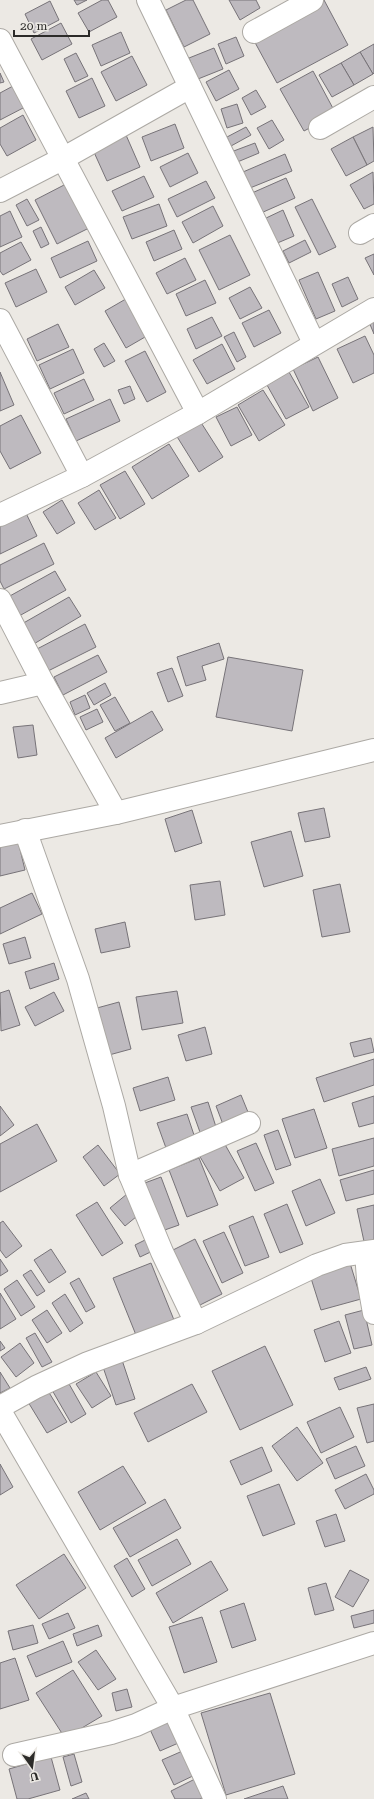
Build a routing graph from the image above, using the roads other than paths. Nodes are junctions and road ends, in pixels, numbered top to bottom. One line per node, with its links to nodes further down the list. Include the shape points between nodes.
1 (148, 0): 5 (street)
2 (312, 0): 3 (street)
3 (254, 32)
4 (0, 40): 8 (street)
5 (190, 87): 8 (street); 12 (street)
6 (374, 98): 7 (street)
7 (320, 128)
8 (64, 158): 9 (street); 13 (street)
9 (0, 191)
10 (374, 309): 12 (street)
11 (0, 320): 14 (street)
12 (314, 343): 13 (street)
13 (198, 413): 14 (street)
14 (82, 476): 15 (street)
15 (0, 515)
16 (0, 600): 17 (street)
17 (43, 682): 18 (street); 20 (street)
18 (0, 693)
19 (374, 750): 20 (street)
20 (116, 813): 21 (street)
21 (25, 830): 22 (street); 24 (street, via 78,979 112,1099)
22 (0, 836)
23 (249, 1123): 24 (street)
24 (130, 1175): 27 (street, via 162,1252)
25 (370, 1252): 26 (street, via 368,1279); 27 (street, via 345,1255 317,1265)
26 (374, 1312)
27 (196, 1323): 28 (street, via 88,1363)
28 (0, 1407)
29 (0, 1411): 31 (street)
30 (374, 1643): 31 (street)
31 (173, 1708): 32 (street, via 111,1733); 33 (street)
32 (14, 1755)
33 (215, 1799)

